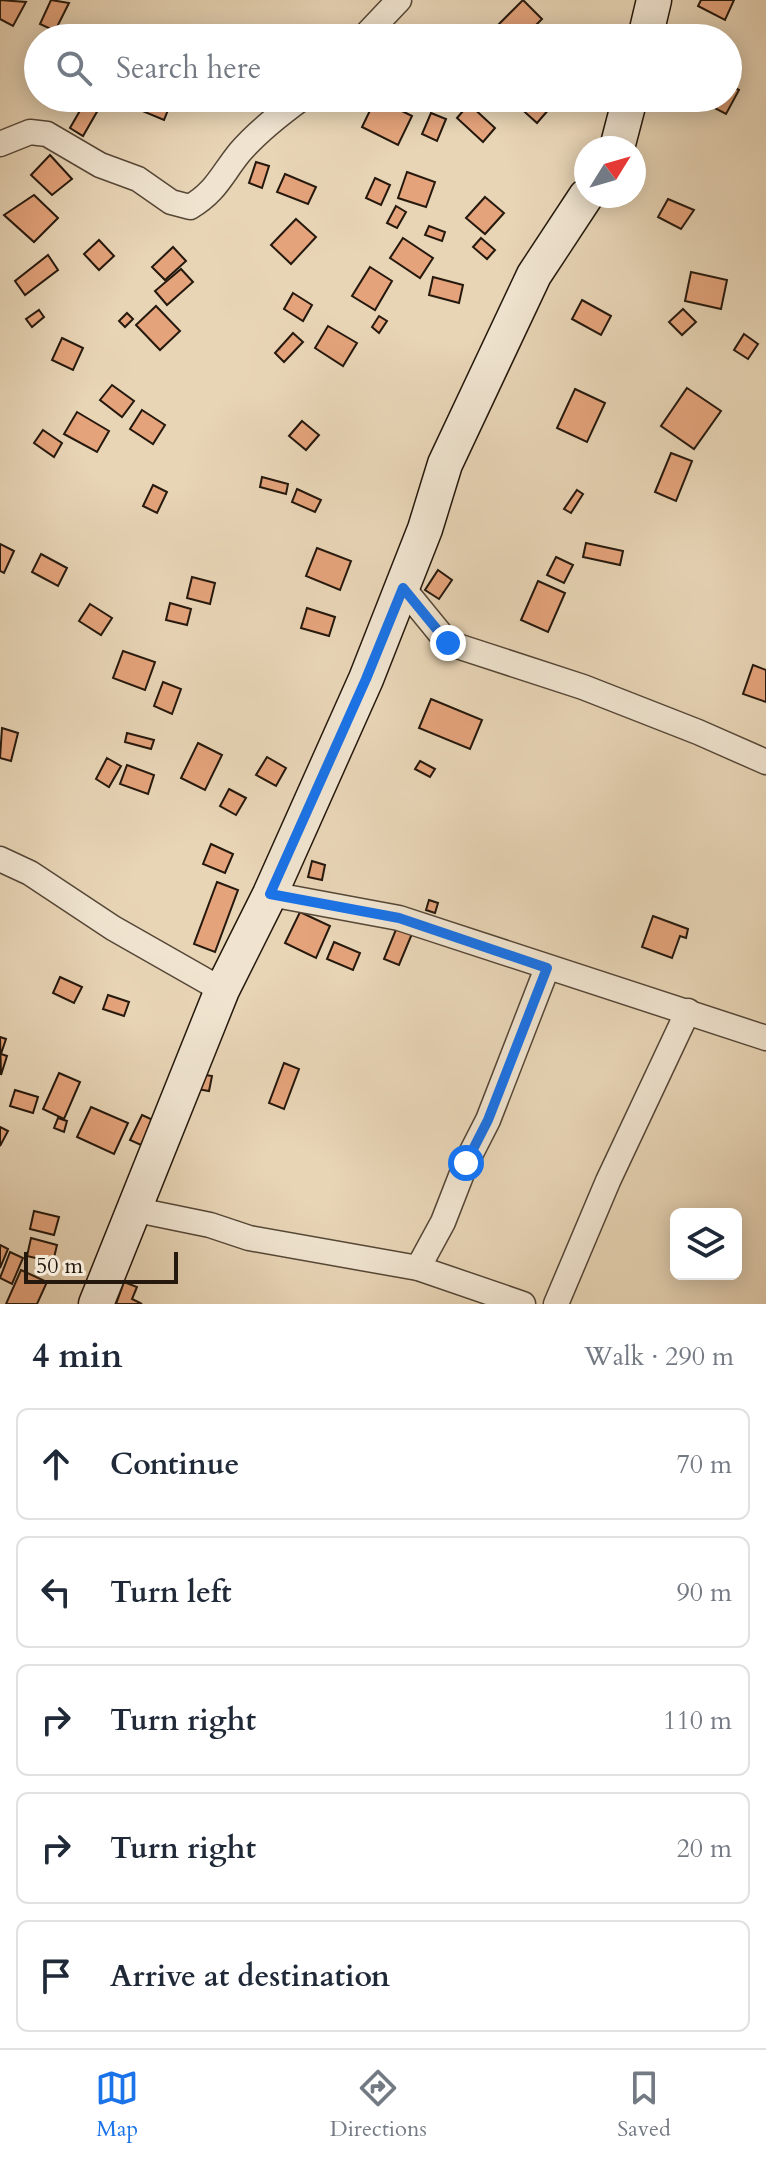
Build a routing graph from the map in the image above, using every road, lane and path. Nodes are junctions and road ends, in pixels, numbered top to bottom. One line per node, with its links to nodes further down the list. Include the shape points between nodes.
1 (399, 0): 3 (street)
2 (654, 0): 4 (street)
3 (376, 24)
4 (648, 24)
5 (283, 112): 8 (street, via 240,153 209,196 190,207 171,202 138,179 100,165 47,134 30,132)
6 (626, 112): 7 (street)
7 (620, 136)
8 (0, 144)
9 (578, 208): 10 (street, via 534,275 451,450)
10 (403, 588): 11 (street, via 448,643 583,687); 13 (street)
11 (766, 762)
12 (0, 859): 15 (street)
13 (270, 894): 14 (street, via 399,918); 15 (street)
14 (547, 968): 16 (street); 19 (street, via 488,1120)
15 (222, 990): 18 (street)
16 (688, 1011): 17 (street); 22 (street)
17 (766, 1038)
18 (132, 1209): 19 (street, via 249,1238); 20 (street)
19 (418, 1268): 21 (street)
20 (96, 1304)
21 (523, 1304)
22 (556, 1304)

